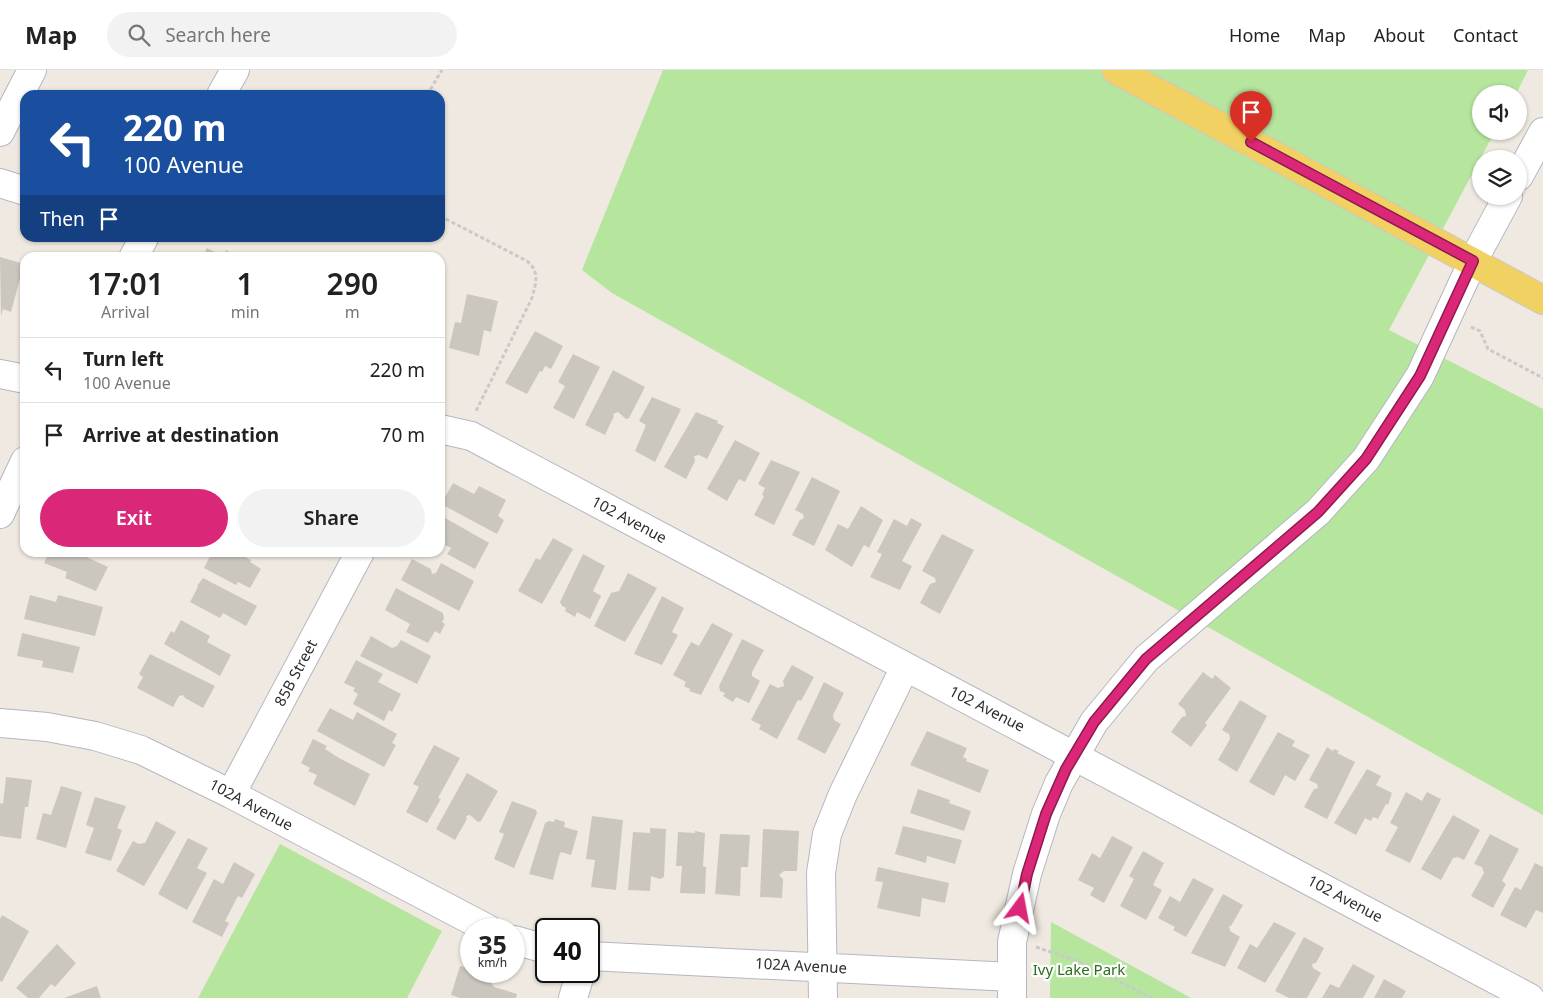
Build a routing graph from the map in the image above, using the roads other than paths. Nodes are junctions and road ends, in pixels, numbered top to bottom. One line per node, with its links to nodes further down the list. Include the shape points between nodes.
1 (32, 70): 4 (street)
2 (235, 70): 5 (street)
3 (1116, 70): 13 (main road)
4 (22, 90)
5 (224, 90)
6 (20, 93): 7 (street)
7 (0, 132)
8 (1543, 132): 9 (street)
9 (1527, 161)
10 (0, 183): 11 (street)
11 (20, 189)
12 (1503, 205): 13 (street)
13 (1473, 261): 14 (main road); 23 (street, via 1420,376 1366,459 1318,512 1146,659 1094,722)
14 (1543, 300)
15 (0, 374): 16 (street)
16 (20, 378)
17 (448, 431): 21 (street, 102 Avenue)
18 (20, 472): 19 (street)
19 (0, 514)
20 (357, 557): 24 (street, 85B Street)
21 (905, 667): 23 (street, 102 Avenue); 27 (street, via 827,834 820,874)
22 (0, 724): 24 (street, 102A Avenue, via 47,726 95,736 141,750)
23 (1074, 754): 29 (street, via 1046,814 1027,874 1012,942); 32 (street, 102 Avenue)
24 (231, 794): 25 (street, 102A Avenue)
25 (467, 918)
26 (600, 957): 27 (street, 102A Avenue)
27 (821, 967): 29 (street, 102A Avenue); 31 (street)
28 (577, 983): 30 (street)
29 (1012, 987)
30 (573, 998)
31 (823, 998)
32 (1530, 998)

